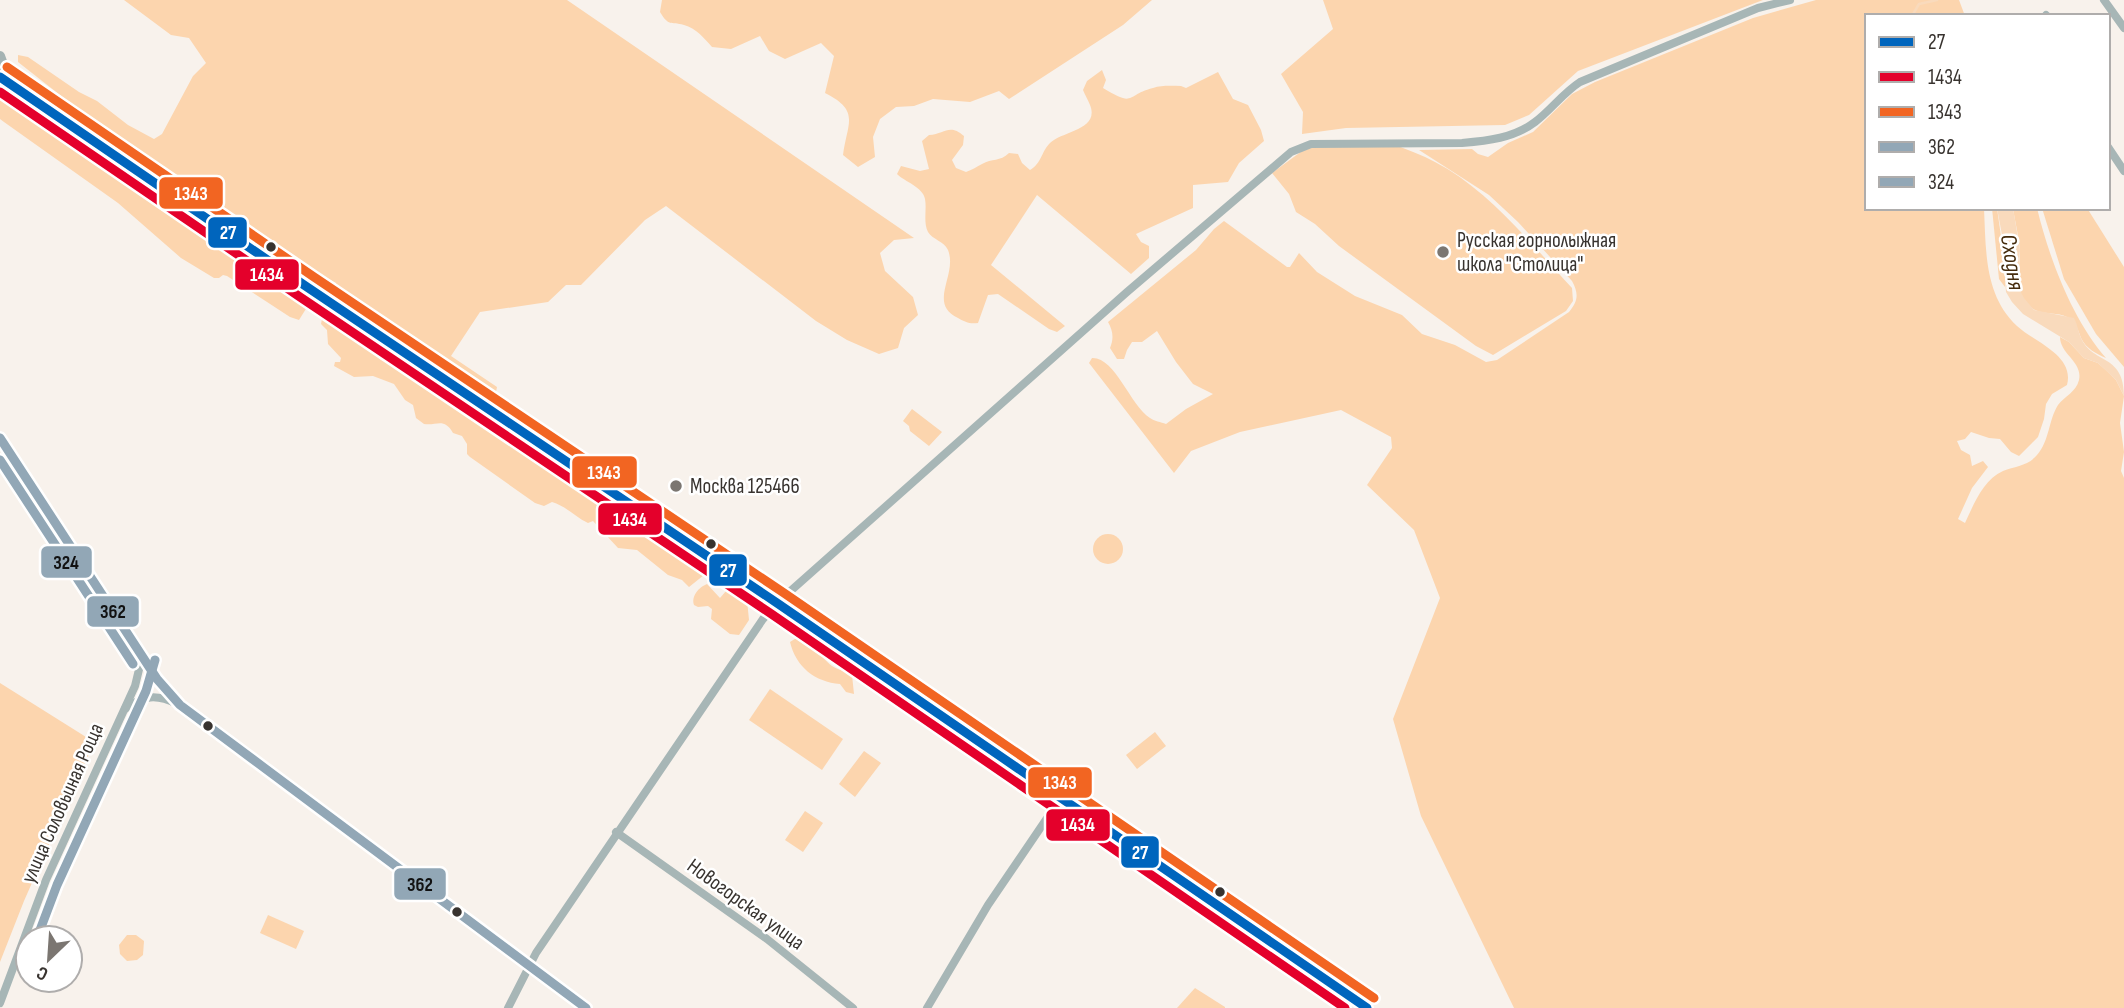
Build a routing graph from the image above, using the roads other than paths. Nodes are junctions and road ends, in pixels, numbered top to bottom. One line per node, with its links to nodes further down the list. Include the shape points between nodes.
1 (1790, 0): 10 (street, via 1758,8 1580,82 1535,123 1506,136 1462,143 1329,142 1300,147 1074,339)
2 (2104, 0): 3 (street)
3 (2124, 28)
4 (0, 56): 6 (main road, via 6,73)
5 (0, 77): 6 (main road)
6 (41, 104): 10 (main road)
7 (2110, 150): 8 (street)
8 (2124, 171)
9 (0, 438): 11 (main road)
10 (777, 603): 14 (main road); 15 (street)
11 (142, 657): 12 (main road); 13 (street, улица Соловьиная Роща)
12 (180, 705): 13 (street, via 166,698 147,697); 16 (main road)
13 (123, 710): 17 (street, улица Соловьиная Роща, via 46,880)
14 (1060, 799): 21 (street, via 988,905); 22 (main road)
15 (616, 832): 16 (street); 20 (street, Новогорская улица, via 767,939)
16 (530, 966): 18 (street); 19 (main road)
17 (0, 1003)
18 (508, 1008)
19 (586, 1008)
20 (853, 1008)
21 (927, 1008)
22 (1367, 1008)

